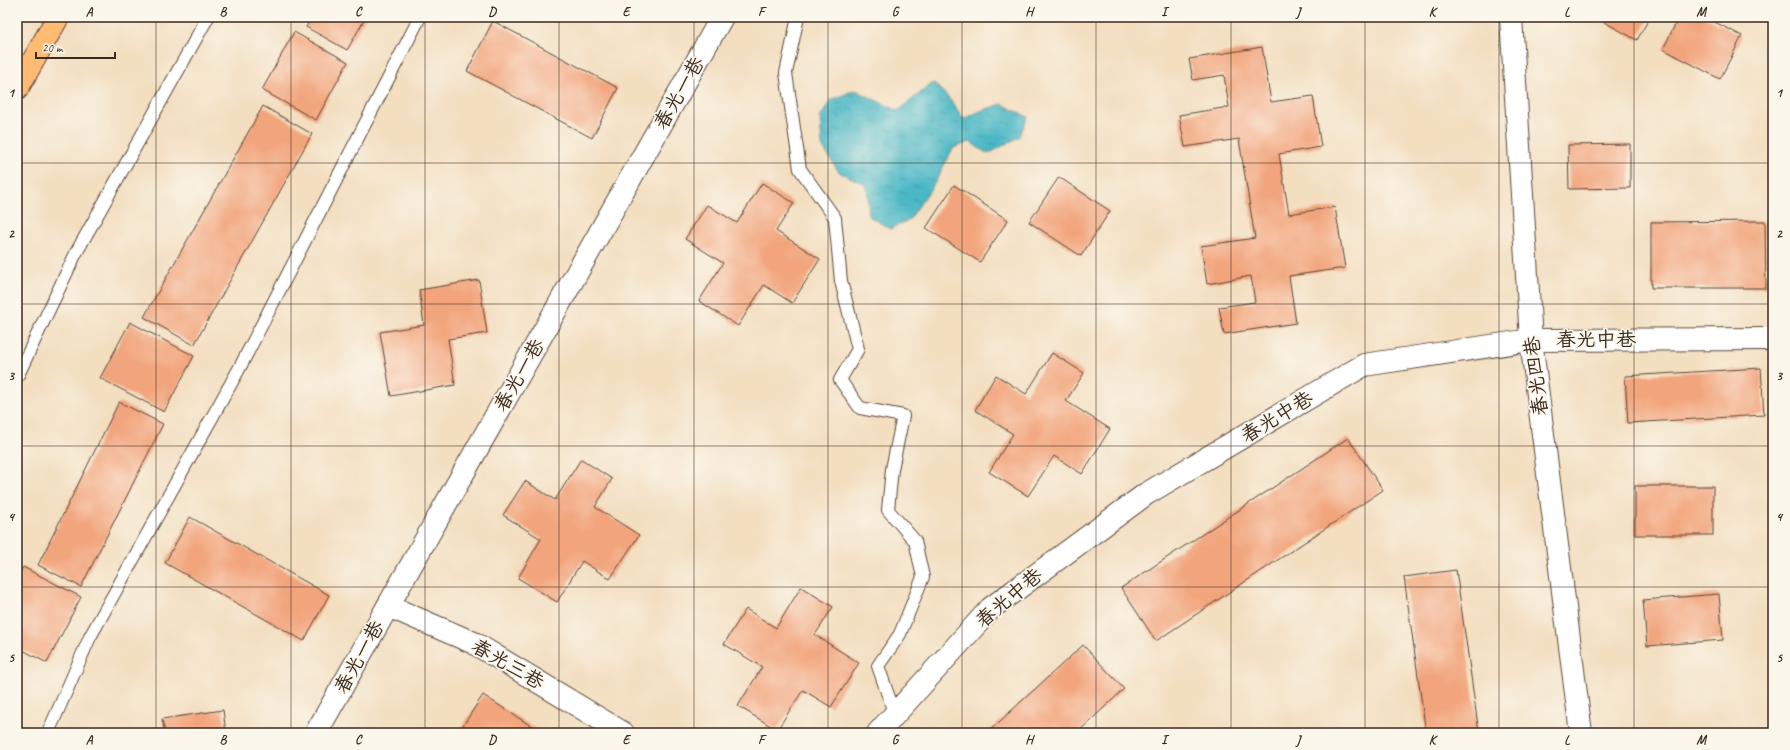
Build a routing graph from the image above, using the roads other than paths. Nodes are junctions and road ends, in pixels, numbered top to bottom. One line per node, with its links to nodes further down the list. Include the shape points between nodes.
1 (58, 17): 7 (highway)
2 (208, 17): 10 (lane, via 76,253)
3 (420, 17): 13 (lane, via 239,369 90,637)
4 (722, 17): 11 (street, 春光一巷)
5 (798, 17): 12 (lane, via 786,73 800,168 835,218 841,281 858,349 840,380 860,408 903,416 892,469 888,510 915,540 923,577 900,634 878,666)
6 (1511, 17): 9 (street, 春光四巷)
7 (17, 89)
8 (1773, 339): 9 (street, 春光中巷)
9 (1531, 340): 12 (street, 春光中巷, via 1364,365 1357,369 1146,494 991,608); 17 (street, 春光四巷)
10 (17, 377)
11 (388, 606): 14 (street, 春光一巷); 15 (street, 春光三巷, via 474,643)
12 (894, 715): 16 (street, 春光中巷)
13 (48, 733)
14 (316, 733)
15 (623, 733)
16 (878, 733)
17 (1581, 733)

